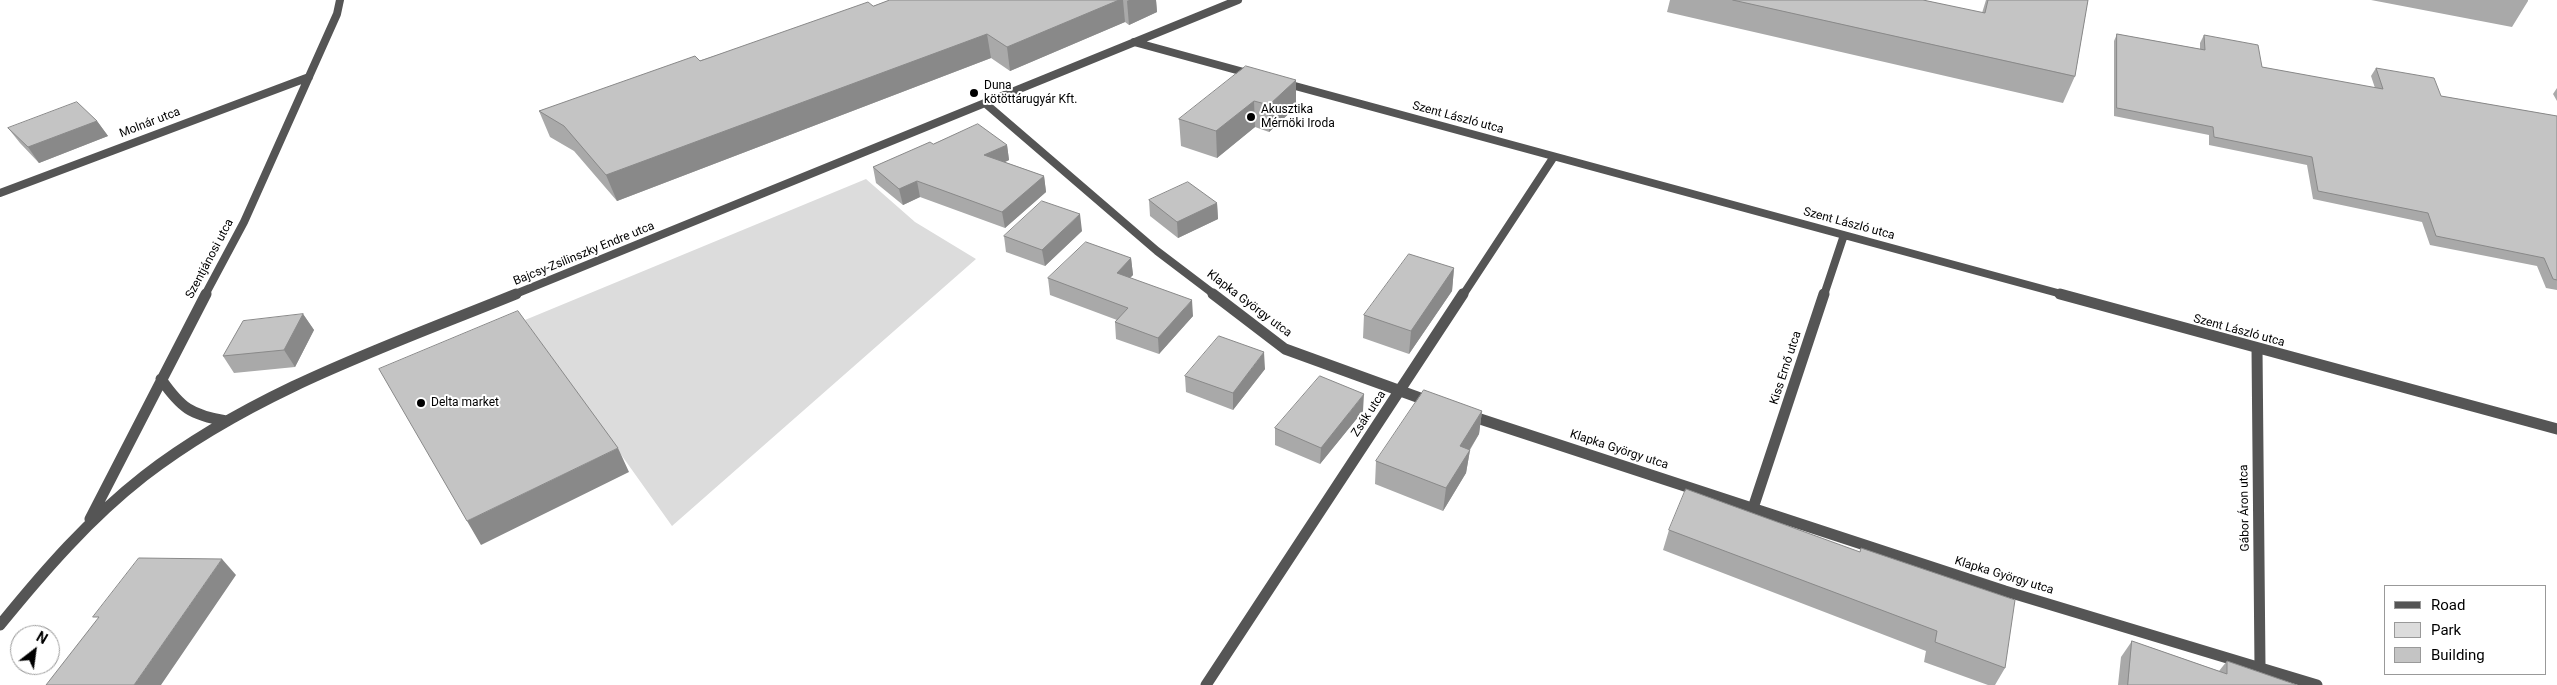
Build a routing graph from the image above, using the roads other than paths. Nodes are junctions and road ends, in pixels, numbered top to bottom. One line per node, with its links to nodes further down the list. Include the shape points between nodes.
1 (340, 0): 5 (street, Szentjánosi utca, via 338,14)
2 (1238, 0): 3 (street, Bajcsy-Zsilinszky Endre utca)
3 (1134, 42): 4 (street); 7 (street, Bajcsy-Zsilinszky Endre utca)
4 (1256, 75)
5 (309, 77): 9 (street, Molnár utca); 12 (street, Szentjánosi utca, via 244,222)
6 (1275, 81): 8 (street, Szent László utca)
7 (986, 104): 13 (street, Klapka György utca, via 1157,251 1285,349); 16 (street, Bajcsy-Zsilinszky Endre utca, via 334,368 267,398)
8 (1553, 158): 10 (street, Szent László utca); 13 (street, Zsák utca)
9 (0, 193)
10 (1844, 235): 11 (street, Szent László utca); 18 (street, Kiss Ernő utca)
11 (2257, 348): 17 (street, Szent László utca); 21 (street, Gábor Áron utca)
12 (161, 379): 16 (street, via 179,405 195,415); 19 (street, Szentjánosi utca)
13 (1398, 392): 14 (street, Klapka György utca); 22 (street, Zsák utca)
14 (1441, 406)
15 (1459, 412): 18 (street, Klapka György utca)
16 (226, 421): 19 (street, Bajcsy-Zsilinszky Endre utca, via 184,445)
17 (2557, 429)
18 (1753, 508): 21 (street, Klapka György utca, via 2005,591)
19 (88, 524): 20 (street, Bajcsy-Zsilinszky Endre utca)
20 (0, 625)
21 (2260, 667): 23 (street, Klapka György utca)
22 (1206, 685)
23 (2317, 685)

